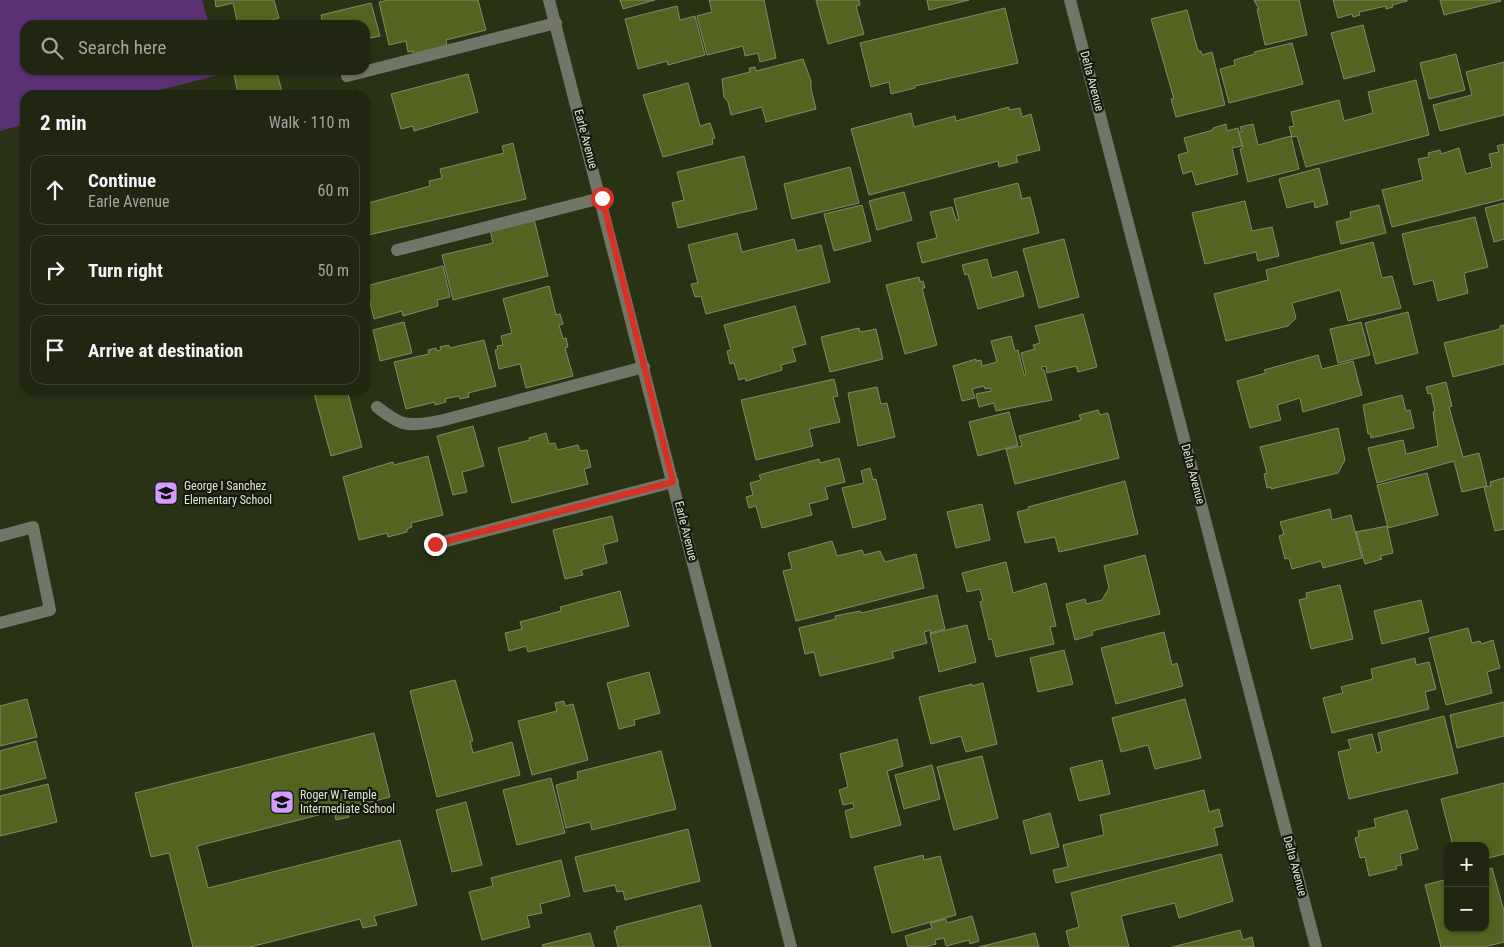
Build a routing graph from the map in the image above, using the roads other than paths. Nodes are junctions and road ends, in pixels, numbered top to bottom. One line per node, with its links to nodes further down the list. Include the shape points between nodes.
1 (550, 0): 3 (street, Earle Avenue)
2 (1070, 0): 16 (street, Delta Avenue)
3 (556, 23): 4 (street); 7 (street, Earle Avenue)
4 (370, 70)
5 (351, 75): 6 (street)
6 (347, 76)
7 (602, 198): 8 (street); 9 (street, Earle Avenue)
8 (397, 250)
9 (644, 367): 10 (street, via 416,425 397,423); 11 (street, Earle Avenue)
10 (377, 408)
11 (673, 482): 13 (street); 15 (street, Earle Avenue)
12 (0, 536): 14 (street, via 33,527 50,610)
13 (435, 544)
14 (0, 623)
15 (791, 947)
16 (1316, 947)

